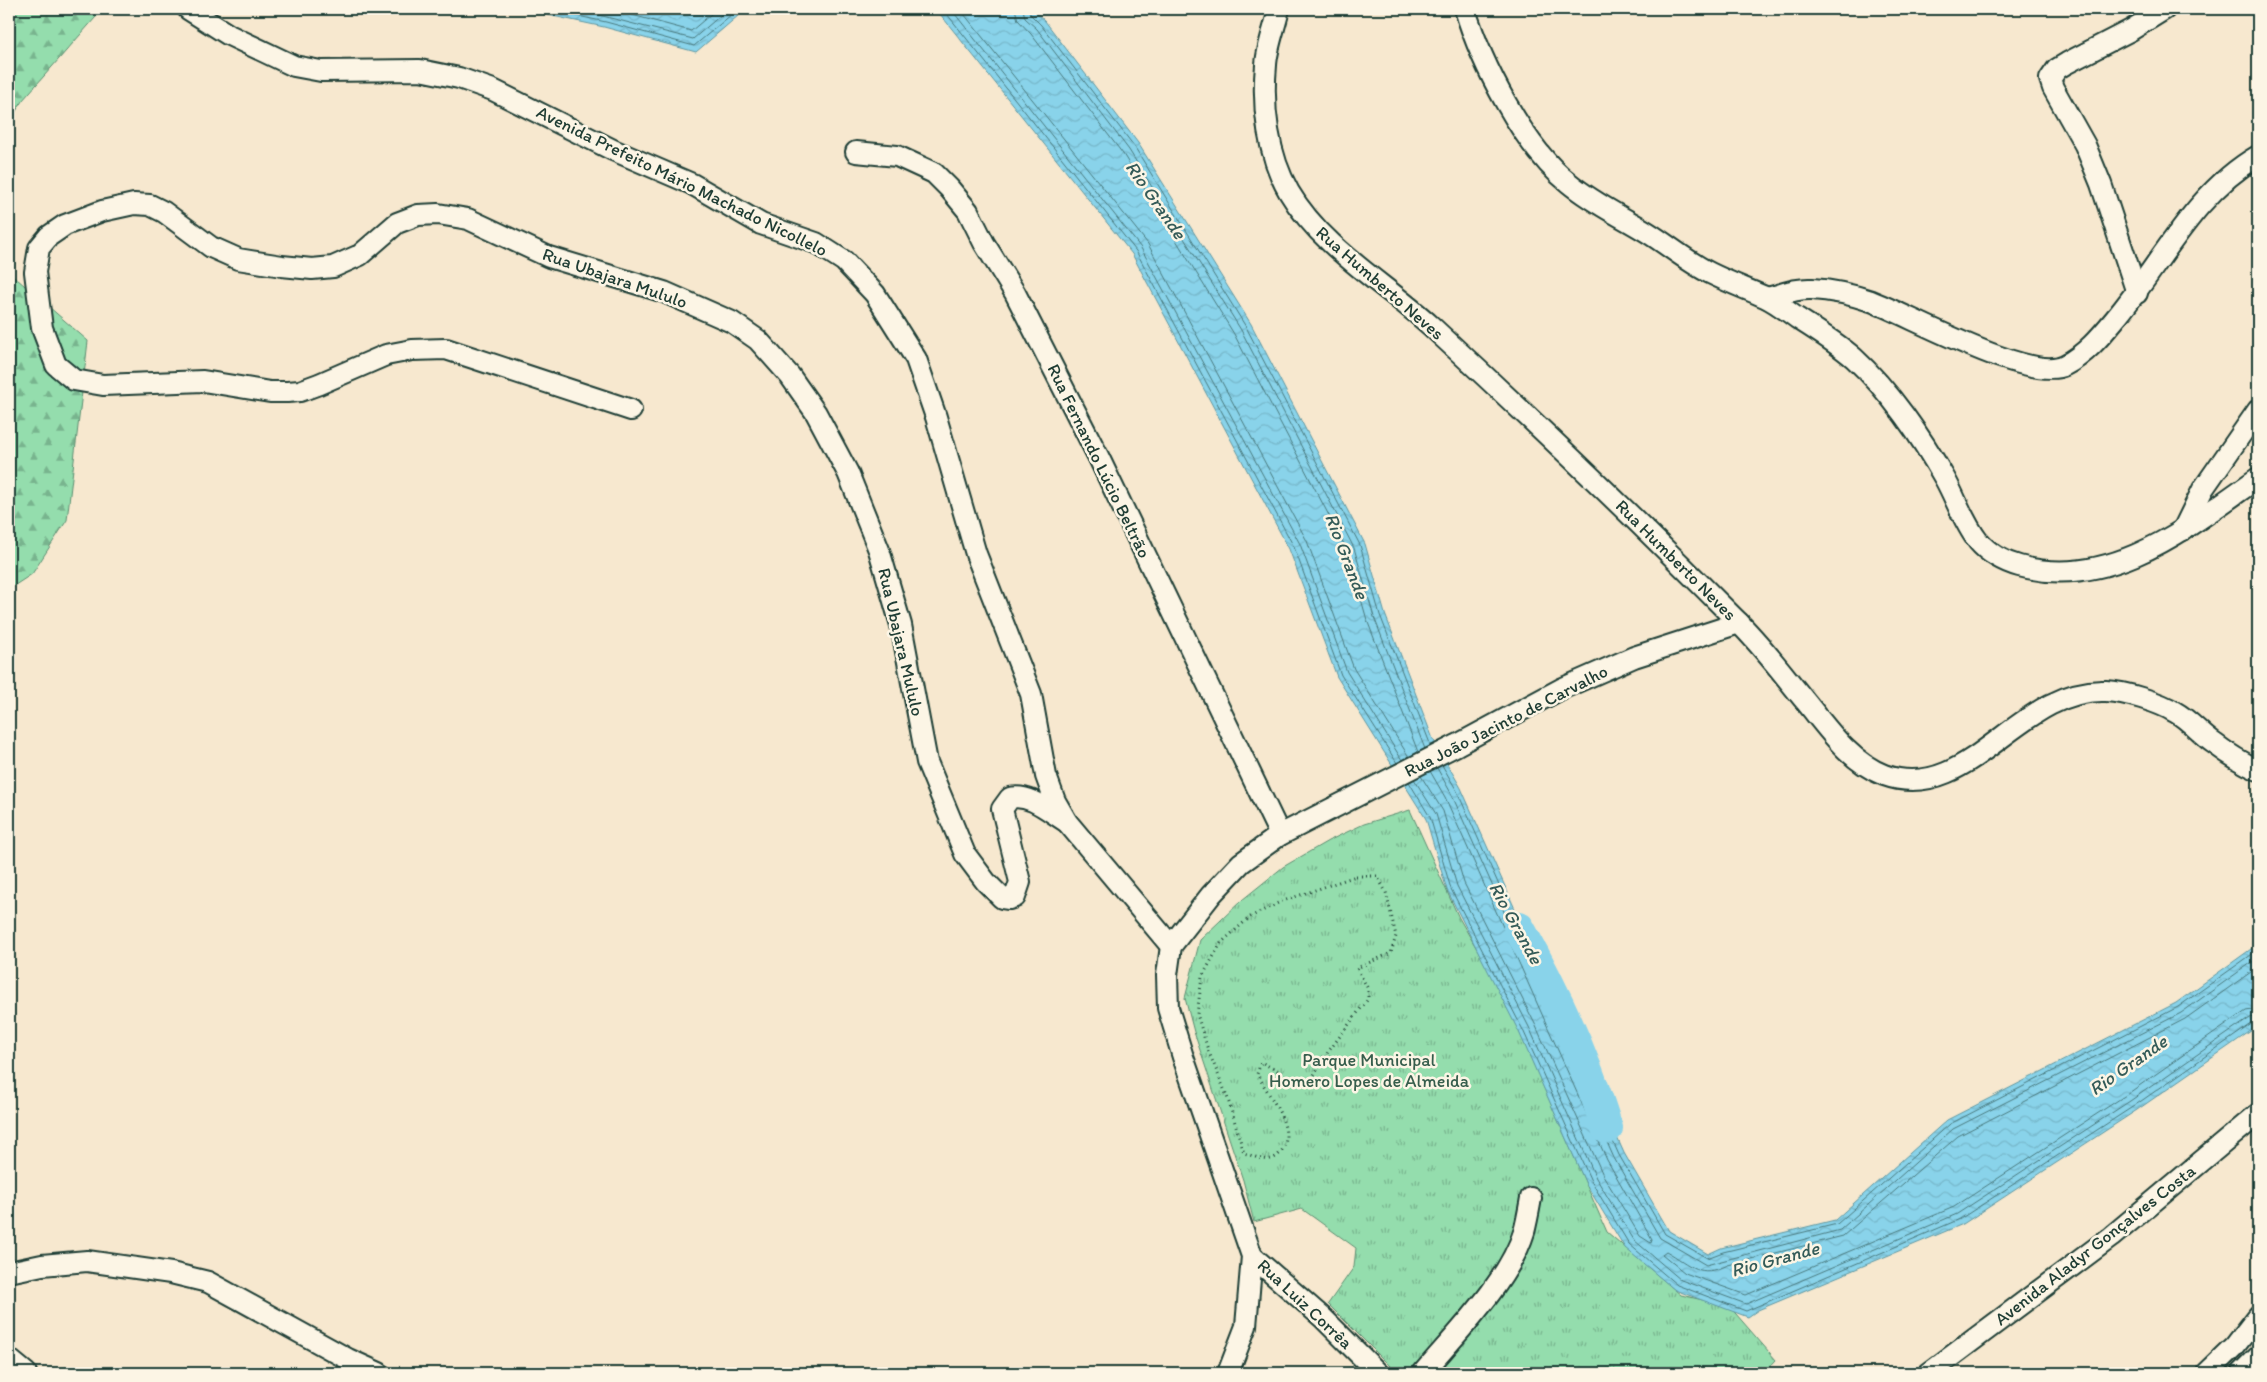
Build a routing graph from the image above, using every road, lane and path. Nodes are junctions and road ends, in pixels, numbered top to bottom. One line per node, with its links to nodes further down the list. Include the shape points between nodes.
1 (188, 9): 15 (street, Avenida Prefeito Mário Machado Nicollelo, via 229,35 294,66 321,71 420,70 459,78 493,90 613,150 692,184 761,224 816,244 844,261 875,294 916,359 976,554 1031,694 1046,776)
2 (1279, 9): 13 (street, Rua Humberto Neves, via 1266,64 1266,106 1273,158 1288,190 1306,217 1341,252 1404,302 1556,441)
3 (1465, 9): 8 (street, via 1486,64 1509,107 1541,154 1567,182 1709,273)
4 (2165, 9): 7 (street, via 2057,69 2050,80 2085,145 2101,184)
5 (856, 152): 16 (street, Rua Fernando Lúcio Beltrão, via 897,156 934,173 968,211 1015,293 1099,458)
6 (2258, 156): 7 (street, via 2216,187 2186,222)
7 (2137, 293): 8 (street, via 2082,354 2064,366 2044,368 1996,357 1869,300 1812,289 1794,290)
8 (1768, 298): 12 (street, via 1854,358 1884,391 1932,456 1978,541 1994,555 2017,566 2052,572 2087,571 2118,563)
9 (631, 410): 15 (street, Rua Ubajara Mululo, via 446,349 386,355 300,391 270,392 203,381 103,385 74,380 56,365 46,342 35,272 39,248 65,225 102,211 134,204 150,205 211,247 238,259 312,269 333,268 360,255 397,223 418,214 438,214 468,219 549,257 664,292 732,322 758,340 790,376 816,413 848,473 879,550 901,625 927,762 956,835 974,868 1002,898 1015,897 1020,882 1002,809 1010,798 1030,799)
10 (2258, 410): 12 (street, via 2203,489)
11 (2258, 478): 12 (street)
12 (2182, 531)
13 (1739, 622): 14 (street, Rua Humberto Neves, via 1841,745 1880,774 1903,781 1925,781 1946,775 2042,708 2071,695 2106,691 2140,698 2176,712 2214,744); 16 (street, Rua João Jacinto de Carvalho, via 1618,664 1561,689)
14 (2258, 770)
15 (1067, 822): 17 (street, Avenida Prefeito Mário Machado Nicollelo)
16 (1280, 835): 17 (street, Rua João Jacinto de Carvalho, via 1241,864 1211,895)
17 (1171, 946): 21 (street, via 1168,1008)
18 (2258, 1114): 31 (street, Avenida Aladyr Gonçalves Costa, via 2111,1237)
19 (1244, 1153): 19 (path, via 1197,1014 1202,977 1221,943 1250,917 1318,888 1356,876 1377,876 1386,892 1396,936 1391,953 1357,968 1368,989 1368,1000 1309,1082 1294,1080 1261,1062 1257,1074 1284,1122 1287,1134 1284,1149 1277,1157 1265,1160)
20 (1531, 1198): 30 (street, via 1524,1233 1509,1264 1489,1294)
21 (1252, 1256): 28 (street, via 1246,1326); 29 (street, Rua Luiz Corrêa, via 1323,1318)
22 (9, 1272): 27 (street, via 42,1264 87,1261 208,1282)
23 (2258, 1316): 32 (street, via 2234,1347)
24 (2258, 1357): 33 (street)
25 (9, 1359): 26 (street)
26 (26, 1373)
27 (379, 1373)
28 (1228, 1373)
29 (1378, 1373)
30 (1423, 1373)
31 (1929, 1373)
32 (2207, 1373)
33 (2242, 1373)

